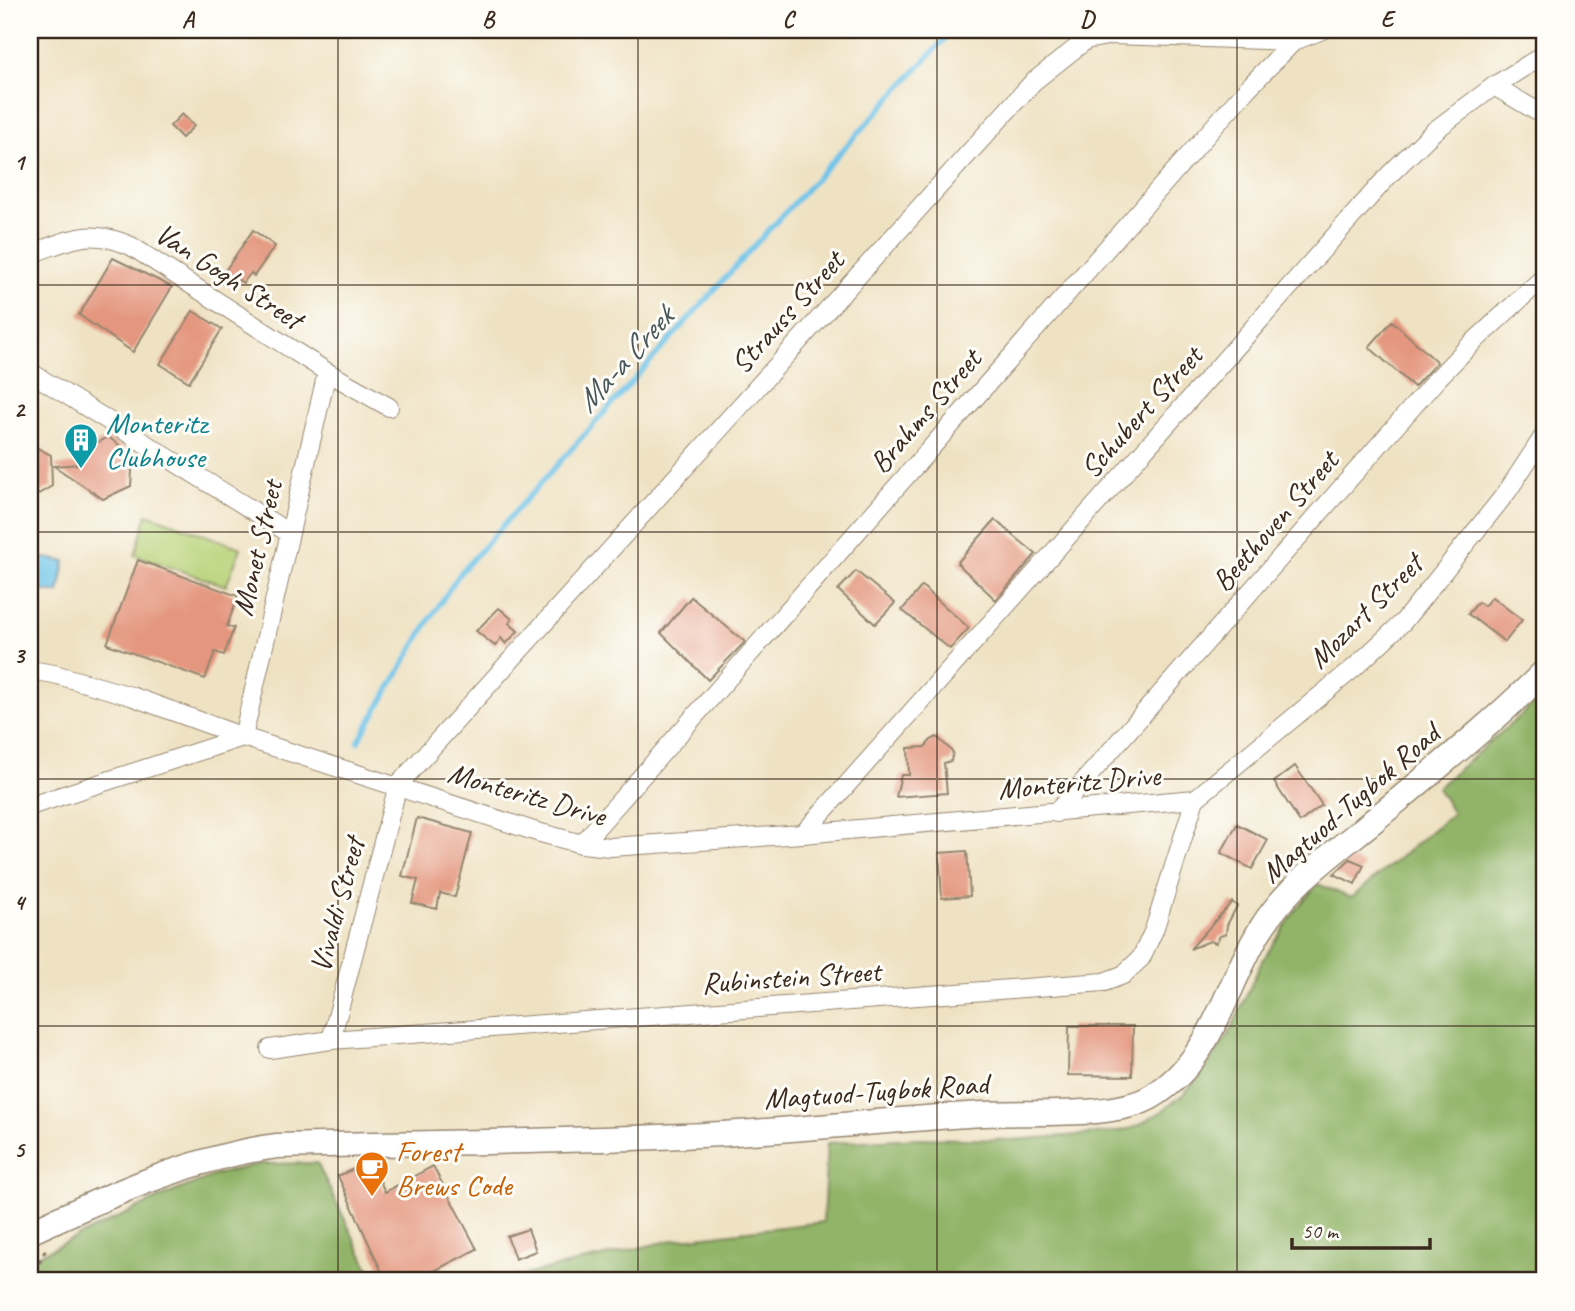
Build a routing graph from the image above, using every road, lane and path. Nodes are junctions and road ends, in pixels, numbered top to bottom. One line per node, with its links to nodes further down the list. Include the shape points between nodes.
1 (227, 30): 2 (path, via 262,36)
2 (282, 30)
3 (1322, 30): 4 (street, Brahms Street)
4 (1294, 41): 18 (street, Strauss Street, via 1113,35 1086,40 1032,82); 23 (street, Brahms Street)
5 (1545, 54): 6 (street, Schubert Street)
6 (1494, 86): 7 (street); 22 (street, Schubert Street, via 1434,131 1389,175)
7 (1545, 116)
8 (30, 254): 11 (street, Van Gogh Street, via 80,236 113,238)
9 (1545, 276): 21 (street, Beethoven Street, via 1437,379)
10 (30, 372): 14 (street)
11 (327, 372): 12 (street, Van Gogh Street); 14 (street, Monet Street)
12 (389, 407)
13 (1545, 434): 19 (street, Mozart Street, via 1507,492 1403,622)
14 (289, 533): 17 (street, Monet Street)
15 (30, 670): 17 (street, Monteritz Drive, via 107,688)
16 (1545, 671): 26 (main road, Magtuod-Tugbok Road, via 1283,898 1257,935 1211,1034 1171,1082 1129,1106 683,1136 277,1146 206,1161)
17 (243, 737): 18 (street, Monteritz Drive); 20 (street)
18 (398, 785): 23 (street, Monteritz Drive); 24 (street, Vivaldi Street)
19 (1195, 800): 21 (street, Monteritz Drive); 24 (street, Rubinstein Street, via 1141,958 1123,975 1104,982)
20 (30, 806)
21 (1056, 813): 22 (street, Monteritz Drive)
22 (803, 834): 23 (street, Monteritz Drive, via 630,846)
23 (582, 844)
24 (331, 1040): 25 (street, Rubinstein Street)
25 (270, 1049)
26 (30, 1232)

